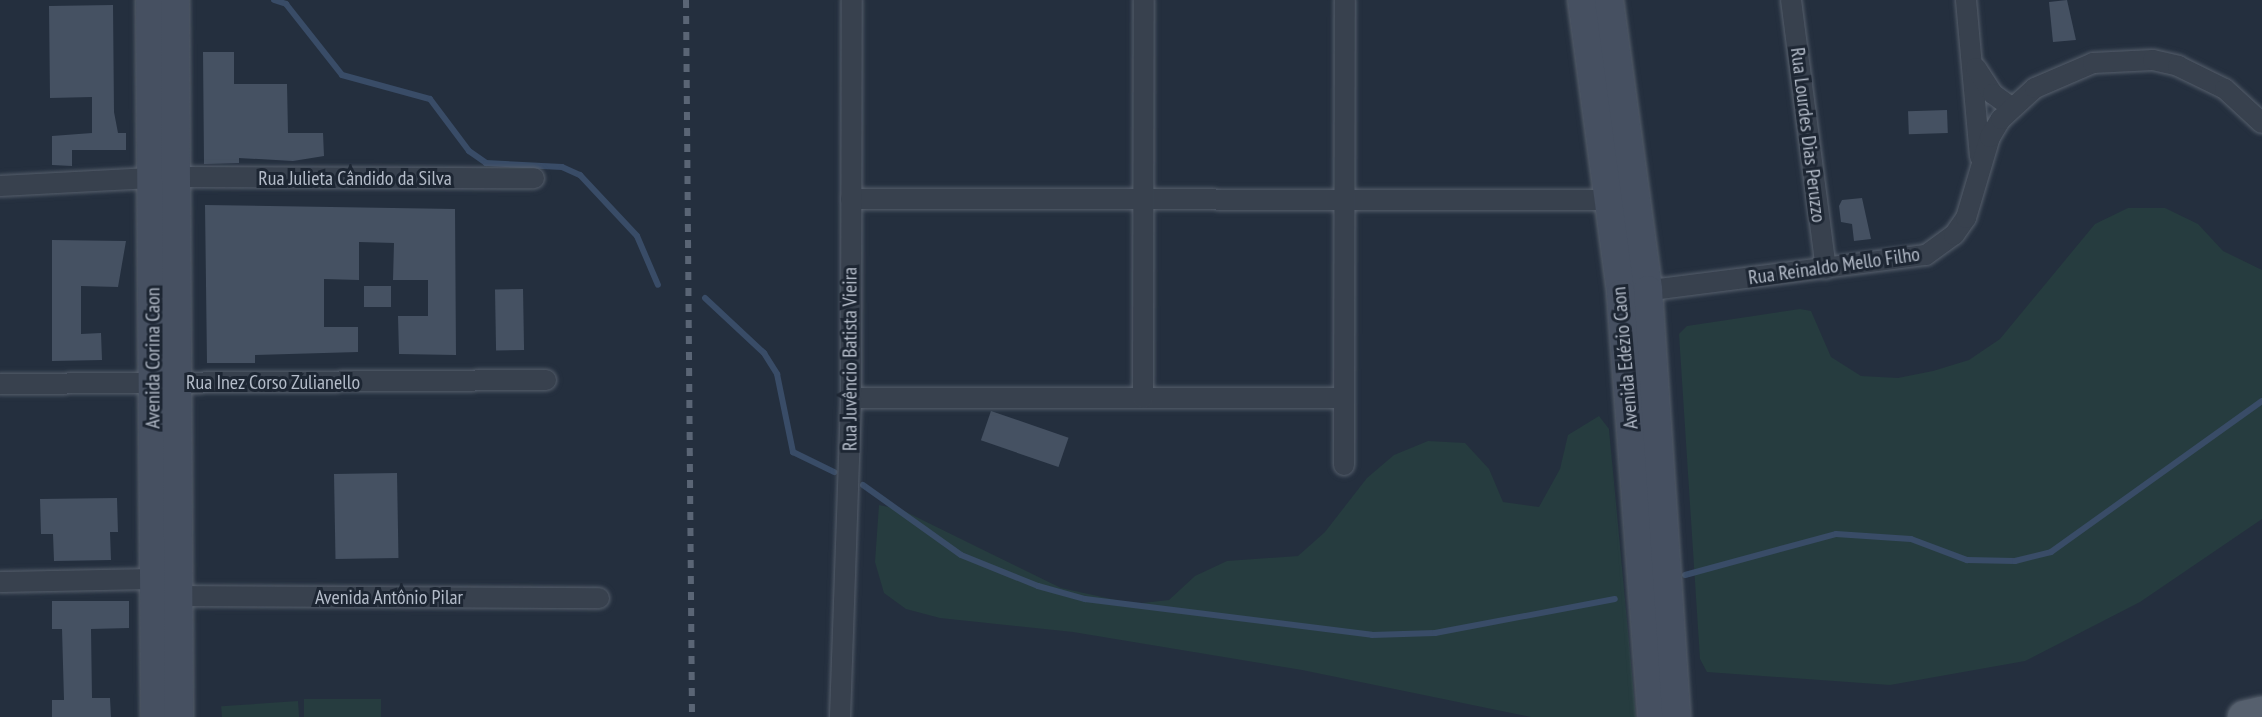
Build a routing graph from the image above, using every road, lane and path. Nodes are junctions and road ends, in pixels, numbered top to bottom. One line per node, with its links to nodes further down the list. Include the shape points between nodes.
1 (150, 0): 14 (main road, Avenida Corina Caon)
2 (175, 0): 14 (main road, Avenida Corina Caon)
3 (852, 0): 17 (street, Rua Juvêncio Batista Vieira)
4 (1144, 0): 18 (street)
5 (1345, 0): 19 (street)
6 (1582, 0): 20 (main road, Avenida Edézio Caon)
7 (1609, 0): 22 (main road, Avenida Edézio Caon)
8 (1791, 0): 21 (street, Rua Lourdes Dias Peruzzo)
9 (1966, 0): 10 (street)
10 (1974, 64): 11 (street, via 1993,94); 13 (street)
11 (2012, 108): 12 (street, Rua Reinaldo Mello Filho, via 2064,73 2093,63 2153,60 2225,89); 13 (street, Rua Reinaldo Mello Filho, via 1990,137)
12 (2262, 123)
13 (1981, 164): 21 (street, Rua Reinaldo Mello Filho, via 1966,218 1941,247 1905,260)
14 (164, 177): 15 (street, Rua Julieta Cândido da Silva); 16 (street, Rua Julieta Cândido da Silva); 24 (main road, Avenida Corina Caon)
15 (534, 178)
16 (0, 186)
17 (851, 199): 18 (street); 26 (street, Rua Juvêncio Batista Vieira)
18 (1144, 199): 19 (street); 27 (street)
19 (1345, 200): 20 (street); 28 (street)
20 (1608, 200): 22 (main road, Avenida Edézio Caon)
21 (1826, 269): 22 (street, Rua Reinaldo Mello Filho)
22 (1634, 292): 38 (main road, Avenida Edézio Caon); 39 (main road, Avenida Edézio Caon)
23 (546, 380): 24 (street, Rua Inez Corso Zulianello)
24 (165, 383): 25 (street, Rua Inez Corso Zulianello); 30 (main road, Avenida Corina Caon); 32 (main road, Avenida Corina Caon)
25 (0, 384)
26 (851, 398): 27 (street); 37 (street, Rua Juvêncio Batista Vieira)
27 (1143, 398): 28 (street)
28 (1344, 398): 29 (street)
29 (1344, 465)
30 (154, 579): 31 (street); 35 (main road, Avenida Corina Caon)
31 (0, 582)
32 (178, 596): 33 (street, Avenida Antônio Pilar); 36 (main road, Avenida Corina Caon)
33 (599, 598)
34 (2262, 713): 40 (main road)
35 (155, 717)
36 (179, 717)
37 (840, 717)
38 (1652, 717)
39 (1676, 717)
40 (2244, 717)

